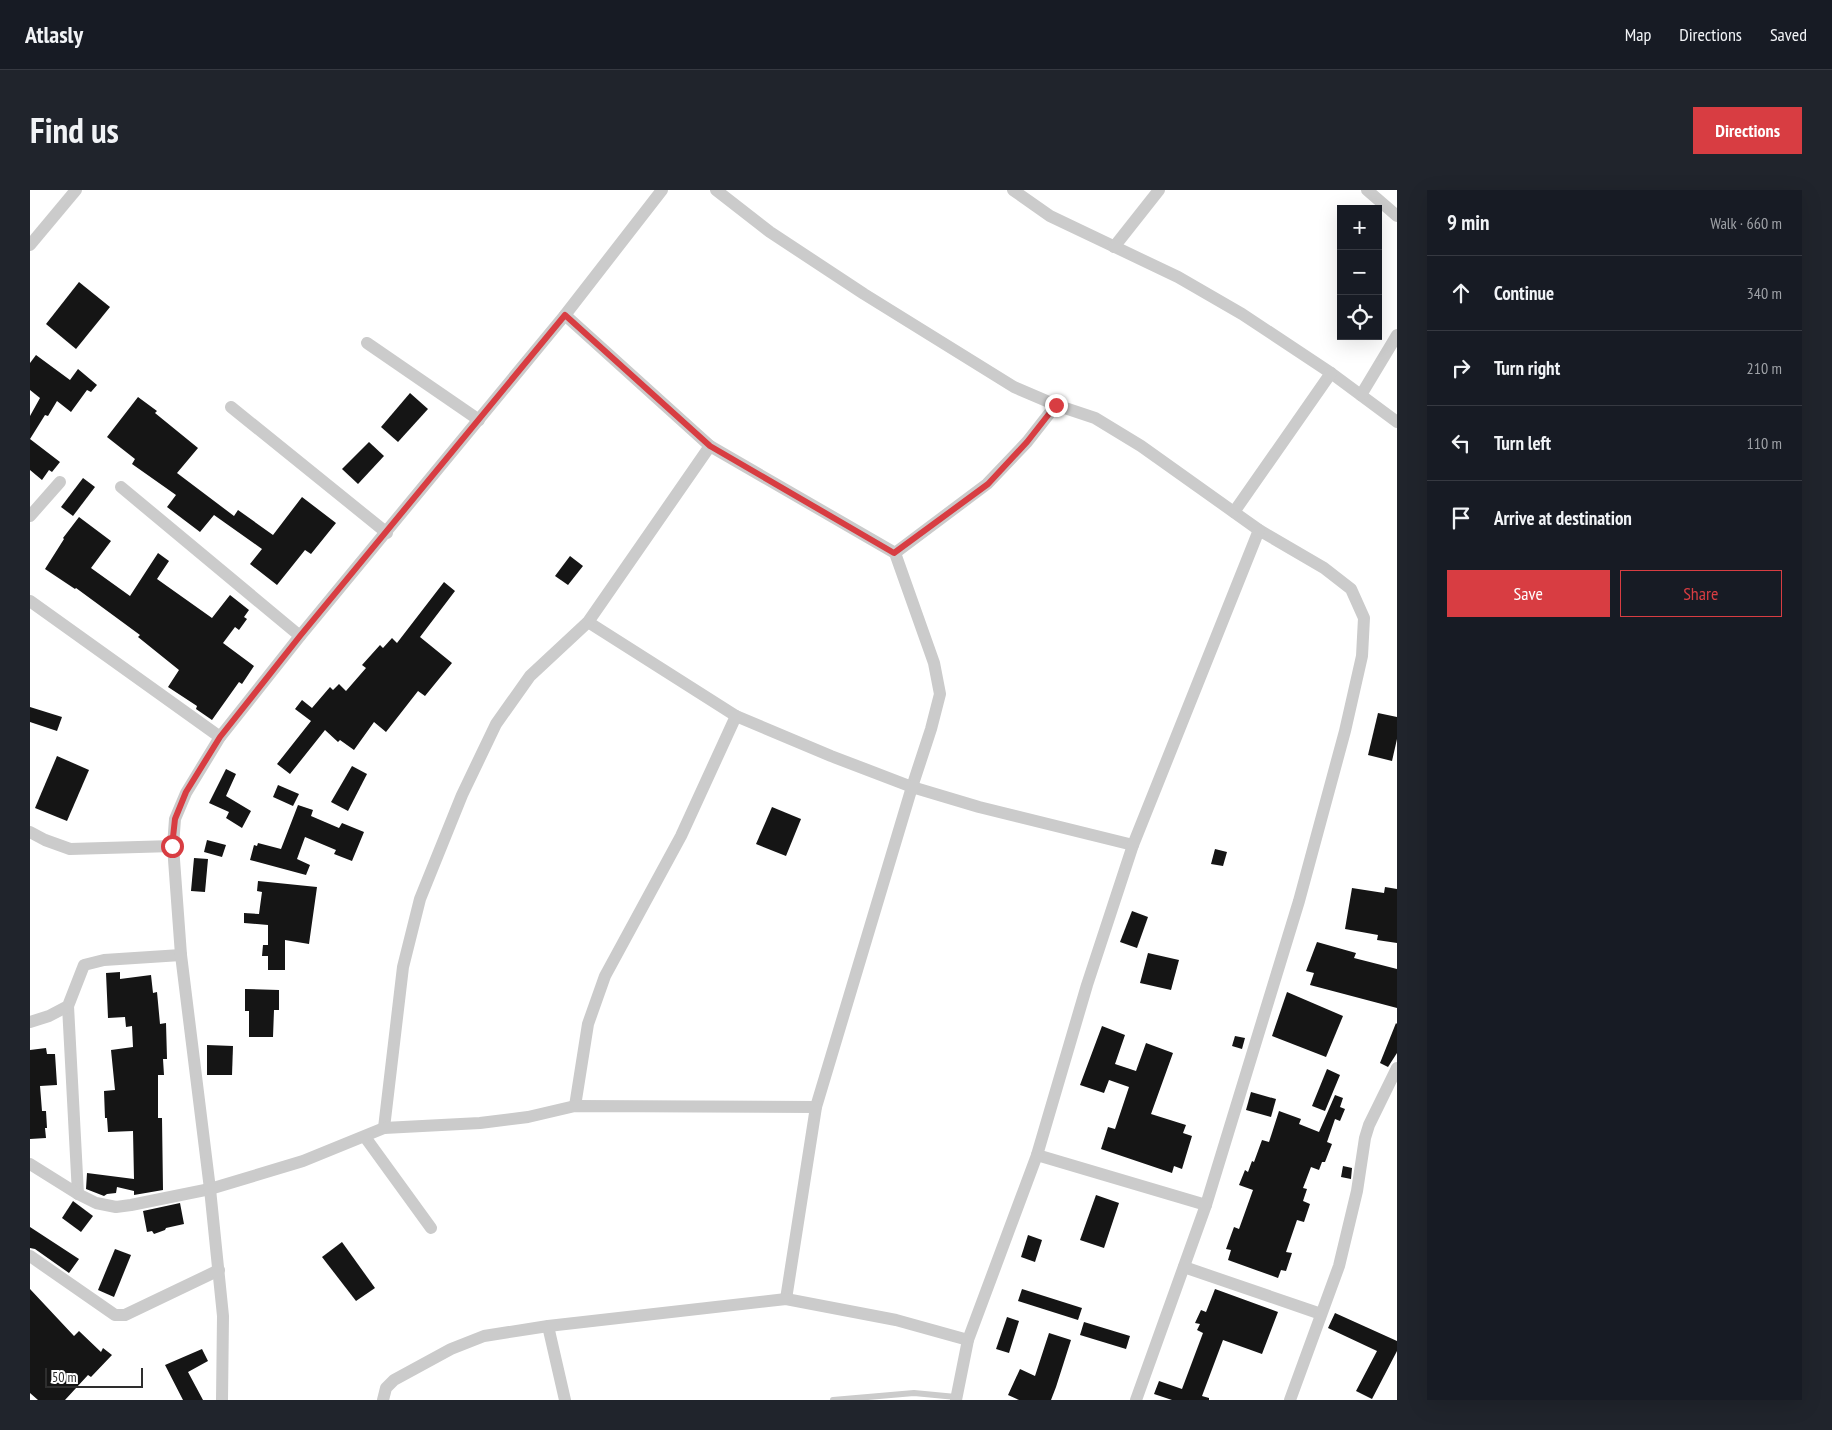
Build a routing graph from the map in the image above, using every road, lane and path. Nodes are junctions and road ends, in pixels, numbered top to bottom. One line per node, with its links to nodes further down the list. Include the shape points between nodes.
1 (76, 190): 8 (street)
2 (662, 190): 10 (street)
3 (716, 190): 15 (street, via 770,232 864,294 1014,387)
4 (1014, 190): 9 (street, via 1050,216)
5 (1158, 190): 9 (street)
6 (1367, 190): 7 (street)
7 (1397, 216)
8 (30, 245)
9 (1114, 247): 13 (street, via 1178,277 1242,314)
10 (565, 315): 17 (street); 19 (street)
11 (1397, 335): 14 (street)
12 (367, 343): 17 (street)
13 (1331, 373): 14 (street); 22 (street)
14 (1361, 394): 18 (street)
15 (1056, 405): 22 (street, via 1095,418 1141,446); 26 (street, via 988,484)
16 (231, 407): 25 (street)
17 (479, 420): 25 (street)
18 (1397, 422)
19 (710, 446): 26 (street); 28 (street)
20 (60, 482): 23 (street)
21 (121, 487): 29 (street)
22 (1234, 512): 24 (street)
23 (30, 516)
24 (1259, 530): 34 (street); 48 (street, via 1324,568 1351,589 1364,618 1362,656 1345,731 1298,901)
25 (387, 533): 29 (street)
26 (894, 553): 32 (street, via 934,663 940,694)
27 (30, 601): 31 (street)
28 (588, 622): 30 (street); 42 (street, via 530,676 496,724 462,795 420,899 403,968)
29 (300, 636): 31 (street)
30 (736, 716): 32 (street); 40 (street, via 681,836 605,976 588,1024)
31 (220, 737): 35 (street, via 186,792 175,819)
32 (912, 787): 34 (street); 41 (street)
33 (30, 832): 35 (street, via 70,849)
34 (1133, 845): 44 (street, via 1087,985)
35 (172, 846): 36 (street)
36 (181, 954): 37 (street, via 104,960 84,965); 46 (street)
37 (68, 1006): 38 (street); 47 (street)
38 (30, 1022)
39 (1397, 1068): 54 (street, via 1365,1138 1357,1190 1339,1266)
40 (576, 1106): 41 (street); 42 (street, via 528,1118)
41 (816, 1107): 53 (street)
42 (384, 1128): 43 (street)
43 (365, 1137): 46 (street, via 302,1161); 49 (street)
44 (1037, 1155): 48 (street); 56 (street)
45 (30, 1164): 47 (street)
46 (210, 1189): 47 (street, via 116,1207); 52 (street)
47 (78, 1194)
48 (1206, 1205): 51 (street)
49 (431, 1228)
50 (30, 1256): 52 (street, via 115,1315 125,1315)
51 (1184, 1267): 54 (street); 62 (street)
52 (219, 1270): 58 (street, via 223,1316)
53 (786, 1299): 55 (street); 56 (street, via 896,1320)
54 (1321, 1314): 63 (street)
55 (548, 1326): 59 (street, via 484,1336 451,1349 394,1380 386,1388); 60 (street)
56 (968, 1340): 57 (street)
57 (956, 1398): 61 (lane, via 914,1393)
58 (222, 1400)
59 (383, 1400)
60 (565, 1400)
61 (833, 1400)
62 (1136, 1400)
63 (1290, 1400)

